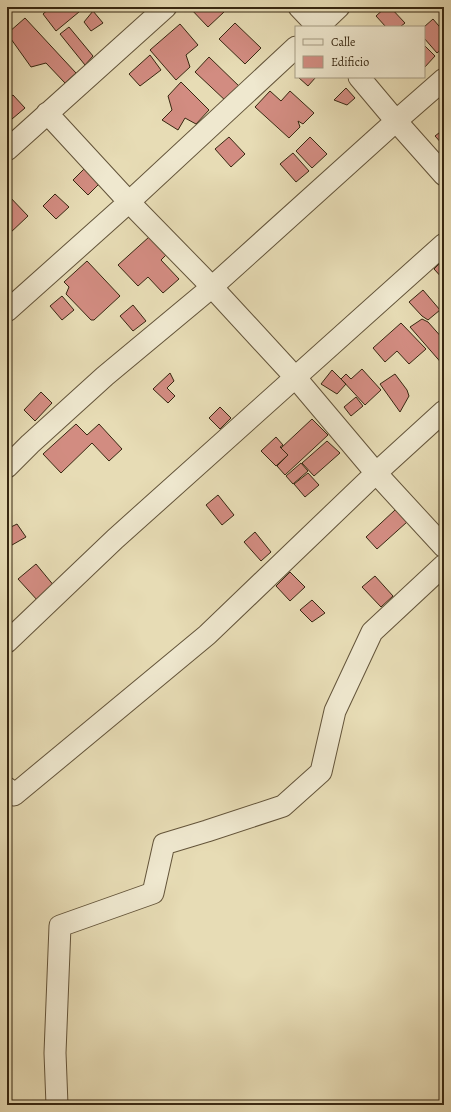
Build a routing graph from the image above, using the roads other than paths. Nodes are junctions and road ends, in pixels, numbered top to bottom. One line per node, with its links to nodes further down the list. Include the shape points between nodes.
1 (166, 7): 9 (street)
2 (299, 7): 4 (street)
3 (339, 7): 5 (street)
4 (317, 26)
5 (319, 26)
6 (295, 48): 13 (street)
7 (360, 78): 10 (street)
8 (444, 79): 10 (street)
9 (47, 113): 11 (street); 13 (street)
10 (396, 121): 12 (street); 15 (street)
11 (7, 150)
12 (444, 175)
13 (130, 202): 15 (street); 16 (street)
14 (444, 244): 17 (street)
15 (212, 287): 17 (street); 19 (street, via 105,376)
16 (7, 311)
17 (295, 377): 20 (street); 23 (street, via 115,539)
18 (444, 411): 20 (street)
19 (7, 467)
20 (376, 473): 21 (street); 24 (street, via 207,636 14,795)
21 (444, 547)
22 (444, 565): 25 (street, via 372,632 335,711 321,772 283,806 164,844 153,893 60,926 55,1053)
23 (7, 642)
24 (7, 788)
25 (57, 1105)

